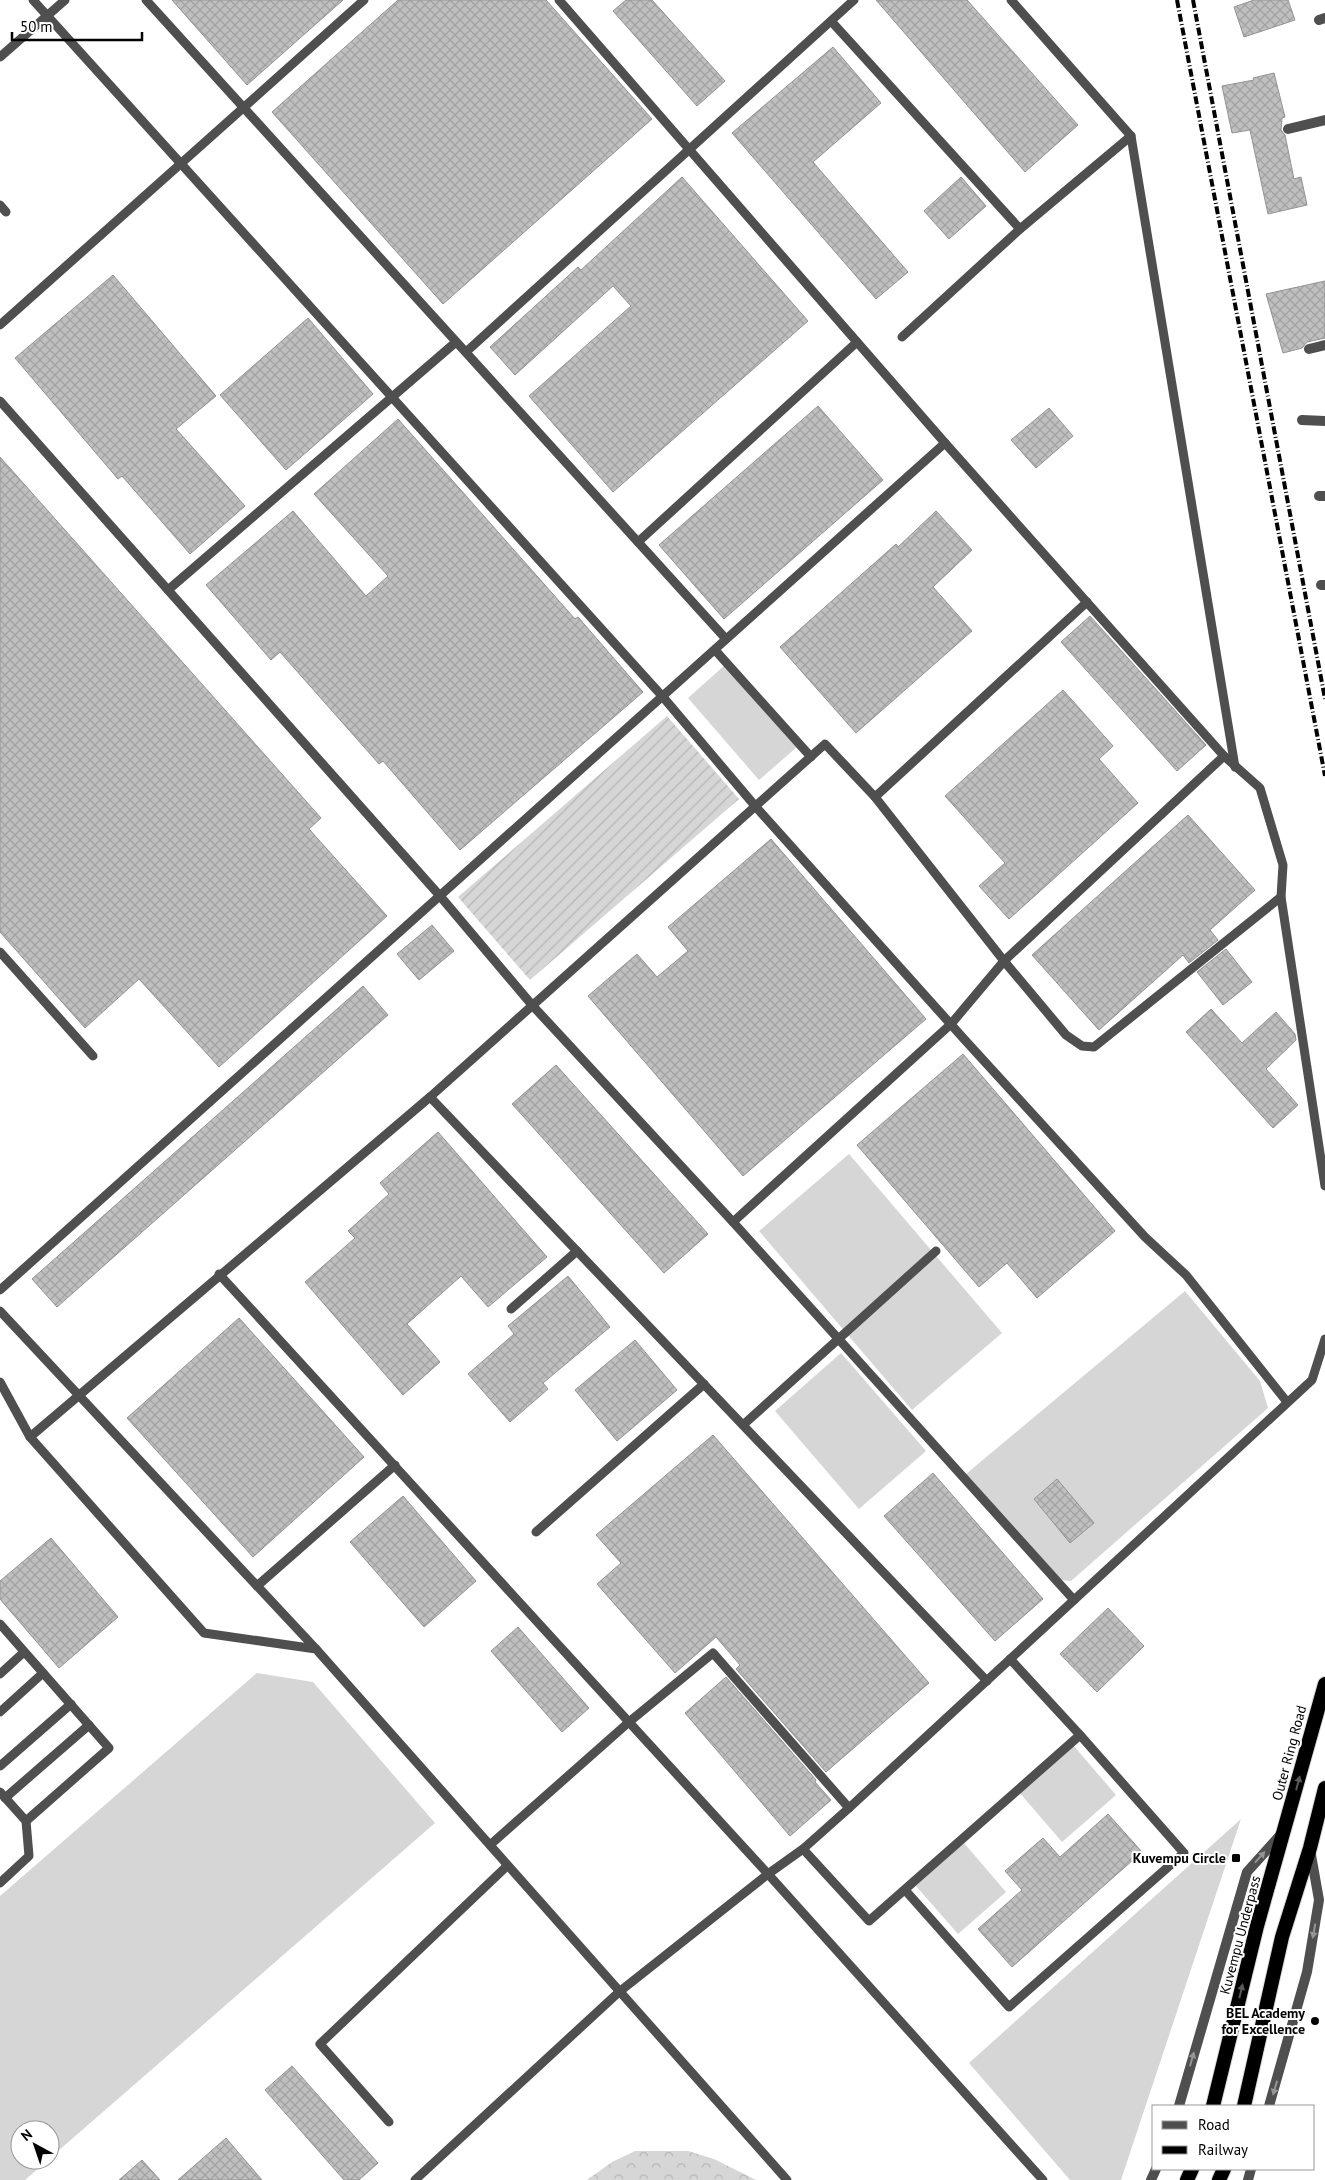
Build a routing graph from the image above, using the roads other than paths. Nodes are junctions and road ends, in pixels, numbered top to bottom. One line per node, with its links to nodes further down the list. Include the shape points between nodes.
1 (33, 0): 8 (lane)
2 (65, 0): 8 (lane)
3 (146, 0): 11 (lane)
4 (364, 0): 11 (lane)
5 (559, 0): 15 (lane)
6 (854, 0): 9 (lane)
7 (1011, 0): 14 (lane)
8 (46, 15): 10 (lane); 16 (lane)
9 (831, 21): 15 (lane); 17 (lane)
10 (0, 57)
11 (243, 107): 16 (lane); 20 (lane)
12 (1325, 120): 13 (street)
13 (1288, 129)
14 (1131, 136): 17 (lane); 38 (lane)
15 (689, 150): 21 (lane); 24 (lane)
16 (181, 163): 18 (lane); 25 (lane)
17 (1020, 229): 19 (lane)
18 (0, 325)
19 (902, 337)
20 (456, 342): 24 (lane); 25 (lane)
21 (857, 342): 29 (lane); 30 (lane)
22 (1325, 345): 23 (street)
23 (1310, 349)
24 (466, 352): 30 (lane)
25 (392, 398): 31 (lane); 35 (lane)
26 (0, 401): 31 (lane)
27 (1302, 420): 28 (street)
28 (1325, 421)
29 (945, 443): 32 (lane); 33 (lane)
30 (638, 542): 33 (lane)
31 (168, 590): 41 (lane)
32 (1087, 602): 36 (lane); 39 (lane)
33 (726, 639): 34 (lane)
34 (715, 650): 35 (lane); 37 (lane)
35 (662, 697): 40 (lane); 41 (lane)
36 (1224, 756): 38 (lane); 44 (lane)
37 (811, 757): 39 (lane, via 825,744); 40 (lane)
38 (1235, 768): 42 (lane, via 1260,788 1283,865)
39 (875, 797): 44 (lane)
40 (756, 807): 45 (lane); 46 (lane)
41 (440, 896): 45 (lane); 54 (lane)
42 (1280, 897): 44 (lane, via 1094,1047 1082,1046 1066,1035); 49 (lane)
43 (0, 952): 47 (lane)
44 (1004, 961): 46 (lane)
45 (532, 1006): 48 (lane); 50 (lane)
46 (951, 1024): 50 (lane); 62 (lane, via 1145,1237 1186,1275)
47 (93, 1056)
48 (430, 1097): 51 (lane); 53 (lane)
49 (1325, 1186)
50 (733, 1222): 58 (lane)
51 (577, 1251): 55 (lane); 60 (lane)
52 (936, 1251): 58 (lane)
53 (219, 1274): 61 (lane); 65 (lane)
54 (0, 1290)
55 (511, 1309)
56 (0, 1311): 61 (lane)
57 (1325, 1339): 62 (lane, via 1312,1380)
58 (840, 1340): 63 (lane); 68 (lane)
59 (0, 1382): 64 (lane)
60 (704, 1384): 63 (lane); 66 (lane)
61 (78, 1395): 64 (lane); 67 (lane)
62 (1288, 1402): 68 (lane)
63 (743, 1425): 75 (lane)
64 (30, 1437): 70 (lane, via 204,1633)
65 (395, 1465): 67 (lane); 79 (lane)
66 (536, 1532)
67 (257, 1586): 70 (lane)
68 (1074, 1600): 72 (lane)
69 (2, 1630): 71 (lane)
70 (316, 1649): 88 (lane)
71 (24, 1652): 73 (lane); 74 (lane)
72 (1010, 1659): 75 (lane); 81 (lane)
73 (43, 1673): 77 (lane); 78 (lane)
74 (0, 1674)
75 (987, 1681): 85 (lane)
76 (1325, 1684): 87 (highway, Outer Ring Road, one-way to 76)
77 (70, 1704): 80 (lane); 82 (lane)
78 (0, 1712)
79 (629, 1722): 85 (lane, via 713,1653); 88 (lane); 92 (lane)
80 (89, 1725): 84 (lane); 86 (lane, via 109,1748)
81 (1080, 1735): 94 (lane); 94 (lane, via 1184,1852 1016,2001 1009,2007)
82 (0, 1766)
83 (1325, 1788): 89 (highway)
84 (3, 1795): 86 (lane)
85 (849, 1808): 90 (lane)
86 (26, 1822): 93 (lane, via 29,1856)
87 (1285, 1830): 96 (street, one-way to 87, via 1247,1872); 97 (highway, Kuvempu Underpass, one-way to 87, via 1257,1926)
88 (490, 1845): 91 (lane)
89 (1310, 1848): 98 (highway, via 1282,1937); 99 (street, one-way to 99, via 1319,1900 1307,1972)
90 (803, 1849): 92 (lane); 94 (lane, via 869,1921)
91 (507, 1866): 95 (lane); 100 (lane, via 320,2044)
92 (768, 1874): 95 (lane); 103 (lane)
93 (0, 1882)
94 (905, 1890)
95 (619, 1992): 101 (lane); 102 (lane)
96 (1179, 2105)
97 (1213, 2105)
98 (1244, 2105)
99 (1269, 2105)
100 (389, 2122)
101 (415, 2180)
102 (787, 2180)
103 (1043, 2180)

